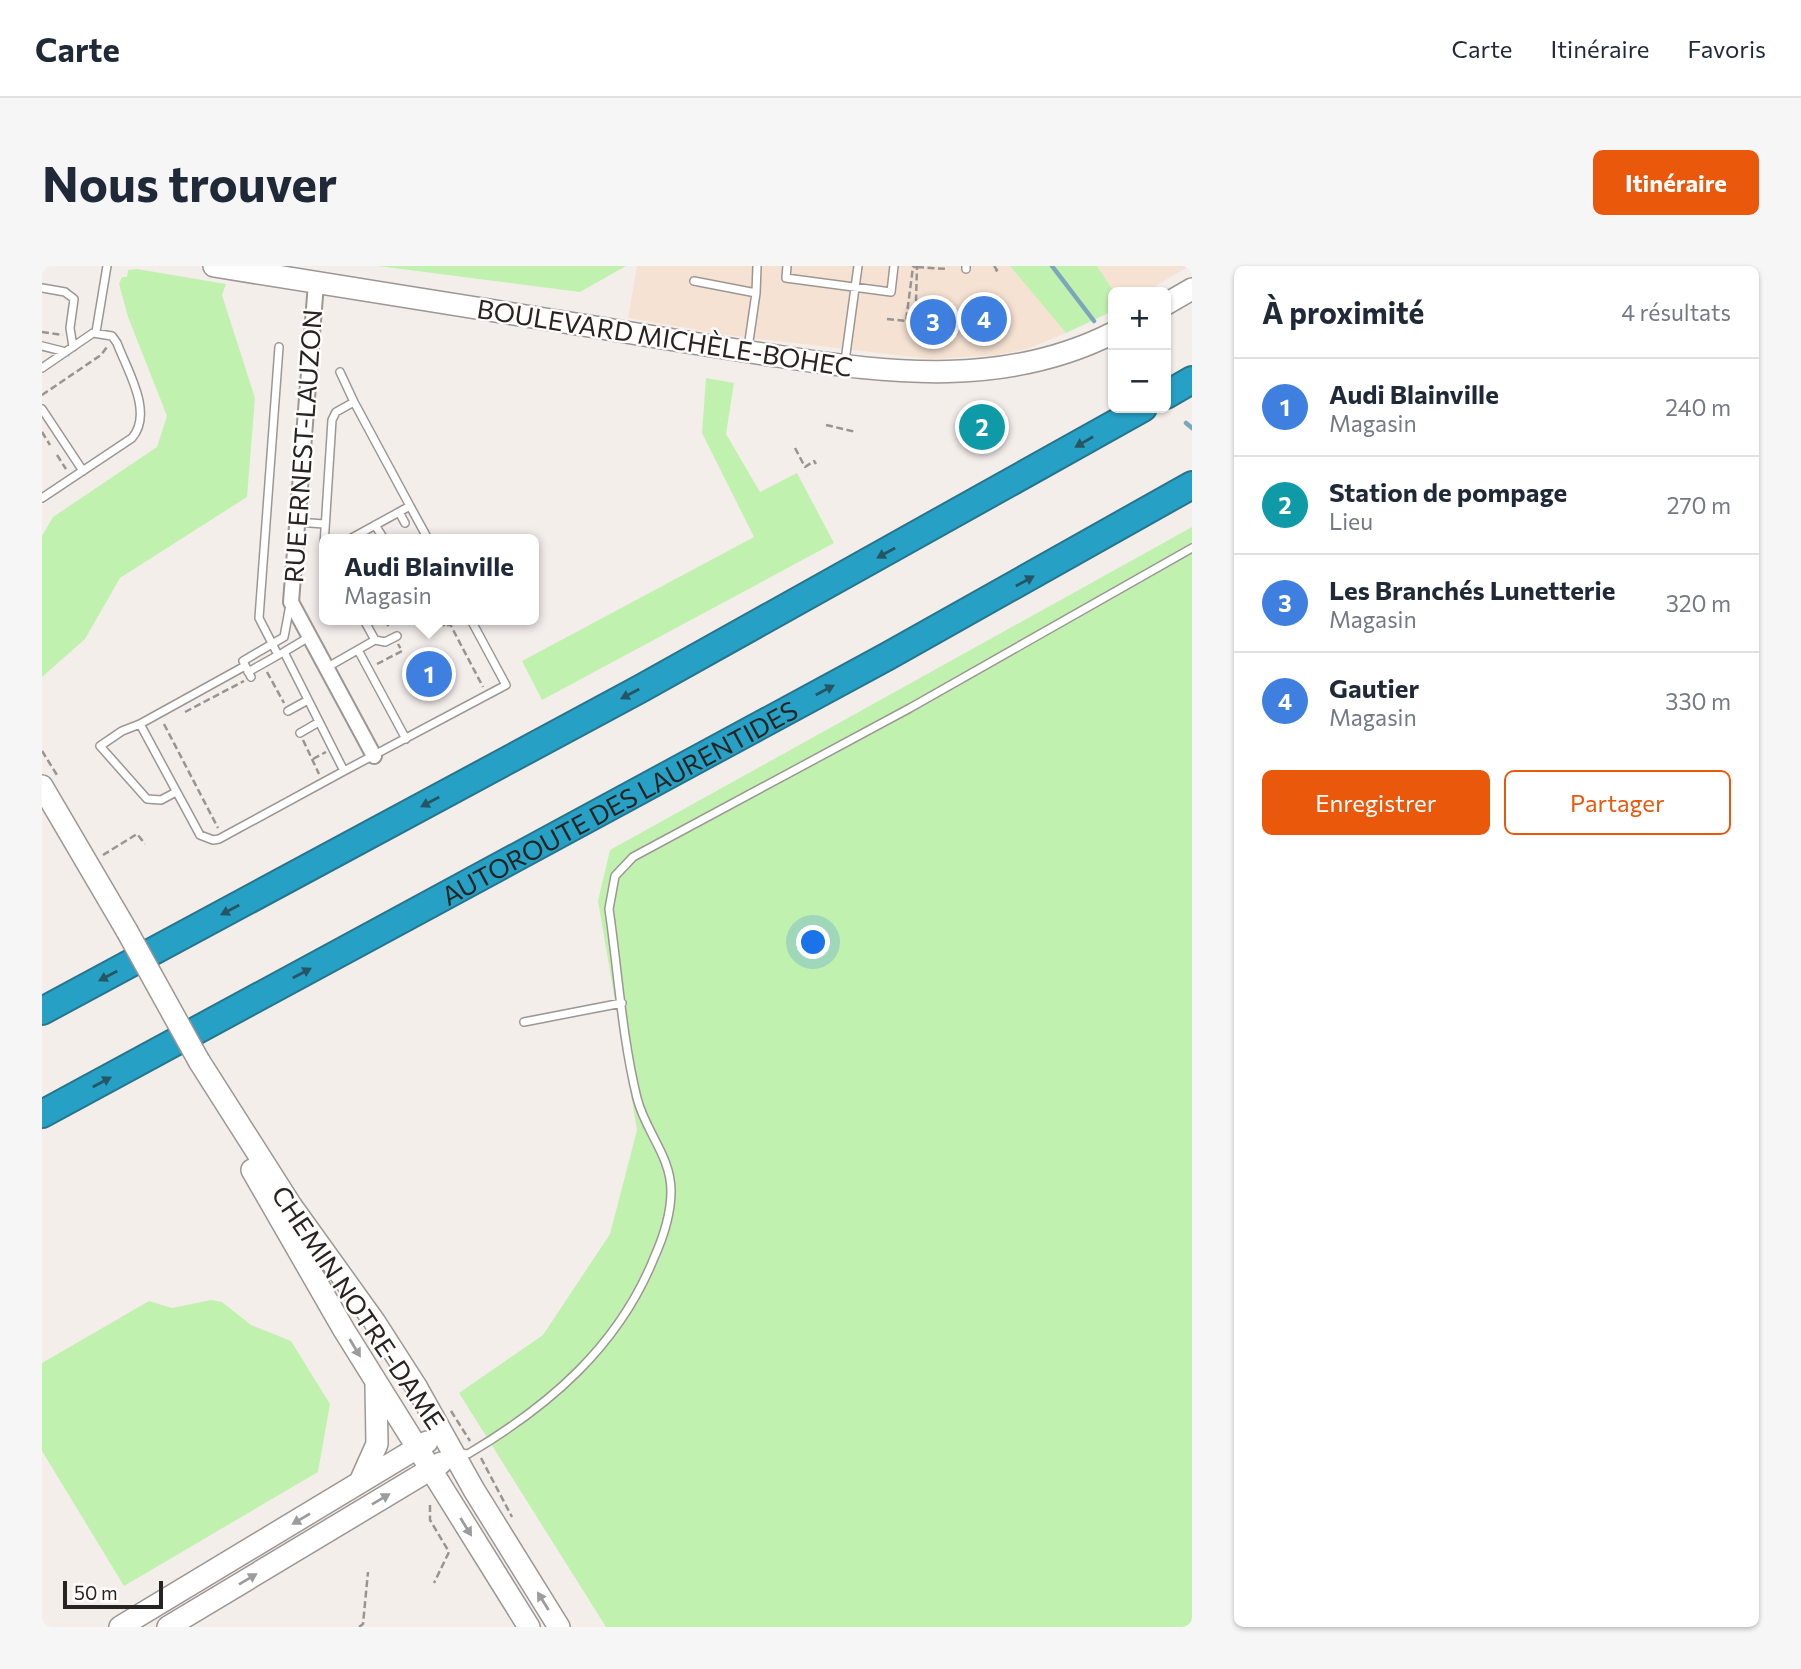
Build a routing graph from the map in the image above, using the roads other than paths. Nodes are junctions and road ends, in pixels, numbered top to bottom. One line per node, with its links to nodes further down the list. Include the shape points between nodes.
1 (107, 266): 14 (lane)
2 (214, 266): 8 (street, BOULEVARD MICHÈLE-BOHEC)
3 (757, 266): 12 (lane)
4 (788, 266): 10 (lane, via 786,278)
5 (858, 266): 10 (lane)
6 (894, 266): 10 (lane, via 891,292)
7 (694, 281): 12 (lane)
8 (316, 282): 19 (street, BOULEVARD MICHÈLE-BOHEC); 33 (street, RUE ERNEST-LAUZON)
9 (42, 288): 18 (lane, via 65,292 74,299)
10 (855, 288): 20 (lane)
11 (1192, 289): 13 (street)
12 (756, 293): 19 (lane)
13 (1171, 301)
14 (96, 332): 18 (lane); 28 (lane, via 112,336 117,343 142,420 132,438)
15 (1108, 335): 20 (street, BOULEVARD MICHÈLE-BOHEC, via 1054,357 984,371 935,373)
16 (42, 345): 18 (lane)
17 (279, 347): 48 (lane, via 259,618)
18 (69, 350): 21 (lane)
19 (747, 351): 20 (street, BOULEVARD MICHÈLE-BOHEC)
20 (844, 366)
21 (42, 368)
22 (340, 372): 25 (lane)
23 (1192, 380): 24 (highway)
24 (1171, 392)
25 (354, 402): 31 (lane); 35 (lane, via 332,419)
26 (42, 409): 28 (lane)
27 (1134, 413): 64 (highway, one-way to 64, via 640,690)
28 (83, 471): 30 (lane)
29 (1192, 485): 67 (highway, AUTOROUTE DES LAURENTIDES, one-way to 29, via 913,643)
30 (42, 498)
31 (411, 506): 32 (lane); 40 (lane)
32 (399, 512): 34 (lane); 36 (lane)
33 (297, 522): 35 (lane); 42 (street, RUE ERNEST-LAUZON)
34 (405, 523)
35 (324, 524): 37 (lane)
36 (375, 525): 38 (lane); 39 (lane)
37 (324, 534)
38 (359, 534)
39 (381, 534)
40 (425, 534)
41 (1192, 548): 63 (lane, via 625,863 612,884 609,909)
42 (291, 594): 46 (street, RUE ERNEST-LAUZON); 48 (lane, via 287,632)
43 (367, 625): 47 (lane)
44 (474, 625): 58 (lane, via 506,685)
45 (397, 636): 47 (lane, via 385,642)
46 (309, 637): 50 (lane); 51 (street, RUE ERNEST-LAUZON)
47 (375, 640): 49 (lane)
48 (273, 645): 50 (lane); 52 (lane)
49 (358, 650): 51 (lane); 58 (lane)
50 (281, 654): 52 (lane); 53 (lane)
51 (326, 668): 59 (street, RUE ERNEST-LAUZON)
52 (246, 669): 56 (lane)
53 (308, 700): 54 (lane); 55 (lane)
54 (288, 711)
55 (319, 722): 57 (lane); 60 (lane)
56 (140, 724): 62 (lane); 62 (lane, via 100,746 147,799 161,800)
57 (300, 733)
58 (406, 739): 59 (lane)
59 (374, 756): 60 (lane)
60 (344, 771): 62 (lane, via 213,840 197,831)
61 (42, 786): 66 (street, CHEMIN NOTRE-DAME, bridge)
62 (176, 792)
63 (622, 1003): 65 (lane); 71 (lane, via 640,1110 664,1155 670,1178 669,1207 659,1248 618,1325 578,1374 519,1422 471,1452)
64 (42, 1011)
65 (524, 1021)
66 (199, 1061): 68 (street, CHEMIN NOTRE-DAME, one-way to 68, via 246,1160); 69 (street, CHEMIN NOTRE-DAME)
67 (42, 1114)
68 (376, 1382): 70 (street, CHEMIN NOTRE-DAME); 73 (street, via 377,1444)
69 (443, 1431): 70 (street); 71 (street, CHEMIN NOTRE-DAME)
70 (417, 1448): 72 (street, CHEMIN NOTRE-DAME); 73 (street)
71 (455, 1454): 72 (street); 77 (street, CHEMIN NOTRE-DAME, one-way to 71)
72 (431, 1469): 75 (street, one-way to 72); 76 (street, CHEMIN NOTRE-DAME, one-way to 76)
73 (359, 1484): 74 (street, one-way to 74)
74 (120, 1627)
75 (169, 1627)
76 (529, 1627)
77 (559, 1627)

